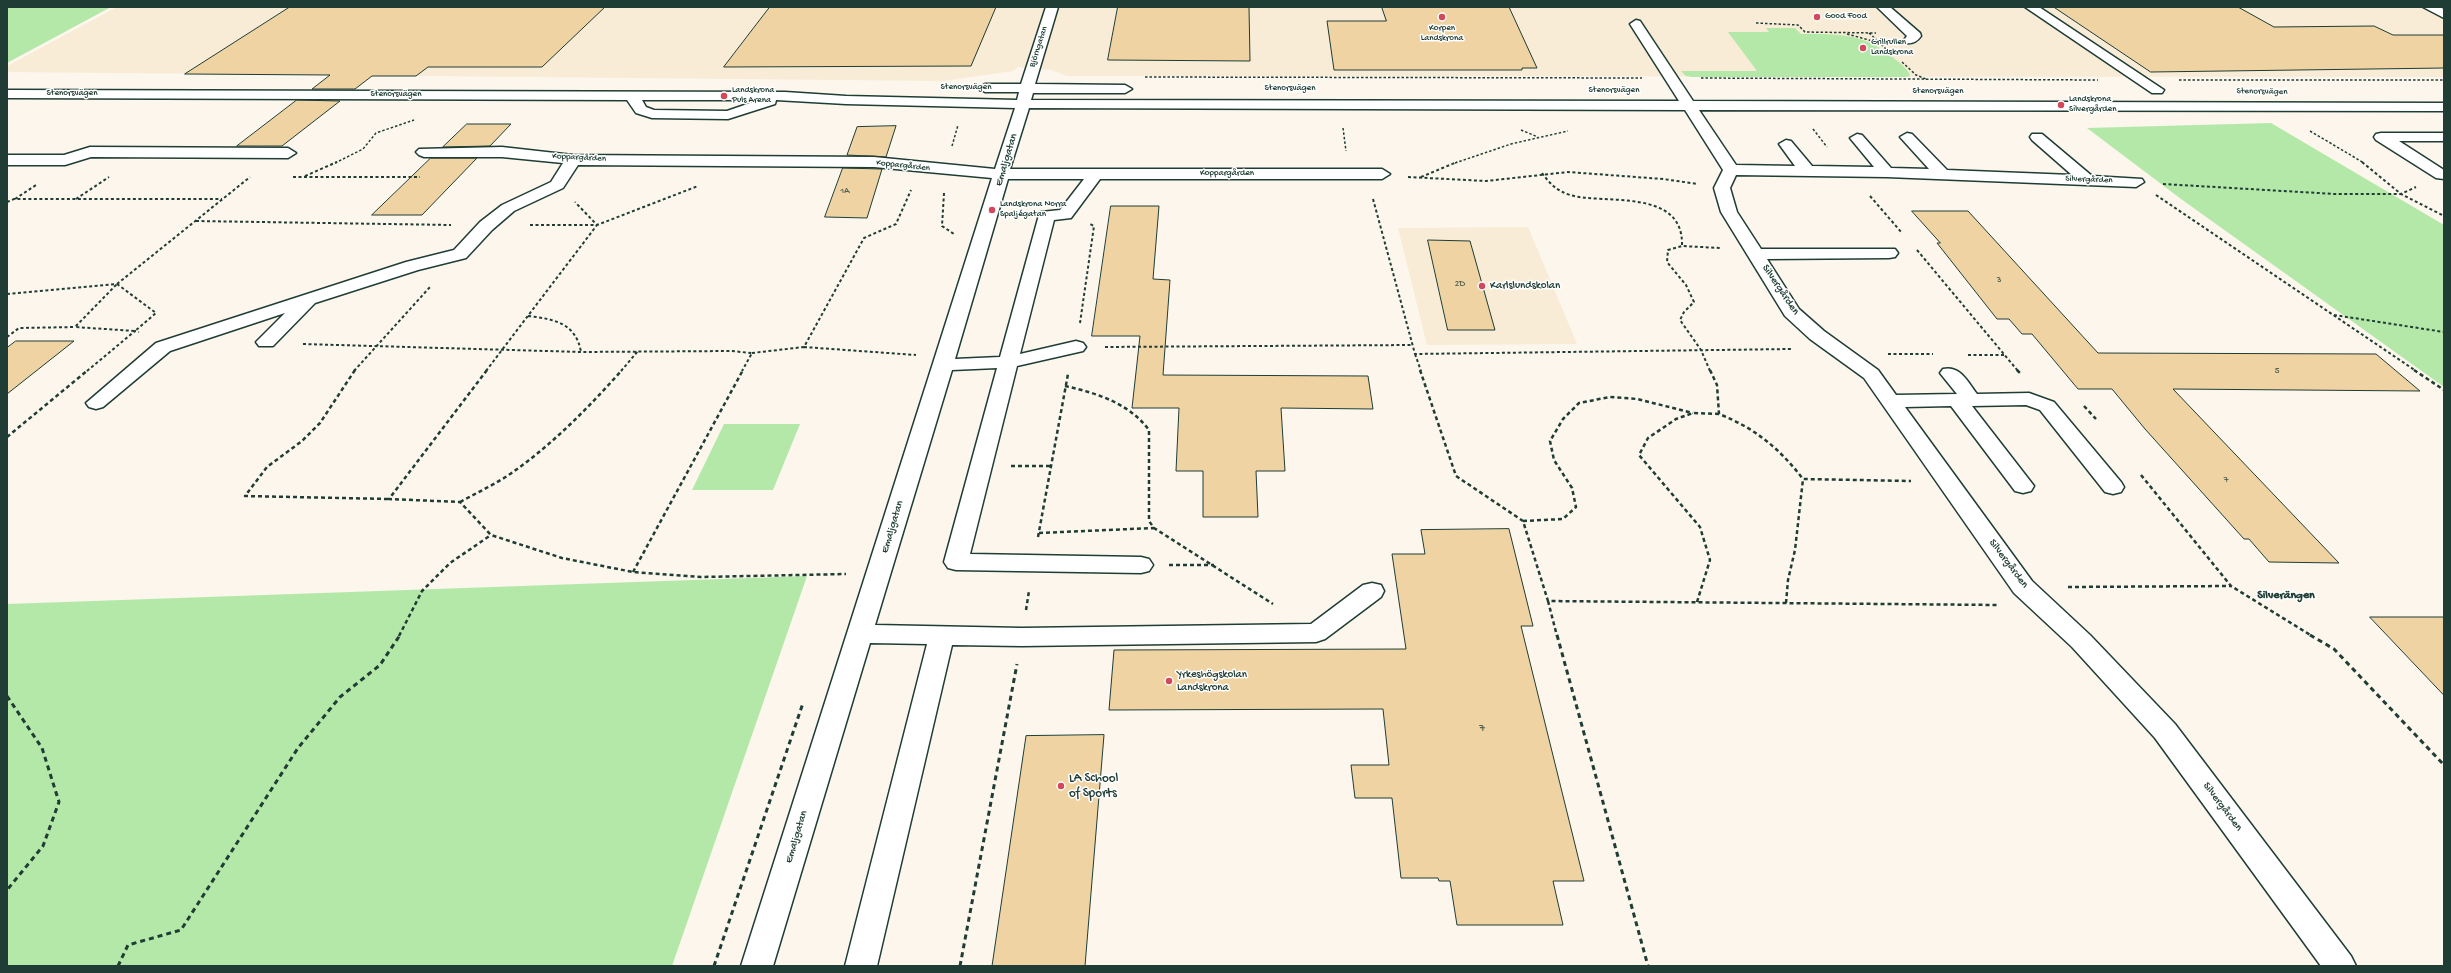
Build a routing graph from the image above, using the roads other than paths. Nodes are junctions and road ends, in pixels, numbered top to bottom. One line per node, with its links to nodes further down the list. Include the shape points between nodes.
1 (1052, 7): 16 (street, Björngatan)
2 (1883, 7): 7 (street)
3 (2031, 7): 11 (street, via 2137,85 2157,90)
4 (2429, 7): 5 (street)
5 (2444, 14)
6 (1636, 24): 12 (street, Silvergården)
7 (1910, 36)
8 (1141, 83): 16 (street, Stenorsvägen)
9 (936, 88): 15 (street, Stenorsvägen, via 849,90)
10 (968, 88): 16 (street, Stenorsvägen)
11 (2173, 90)
12 (1680, 91): 16 (street, Stenorsvägen); 17 (street, Stenorsvägen); 34 (street, Silvergården)
13 (7, 94): 14 (street, Stenorsvägen)
14 (632, 96): 15 (street, Stenorsvägen); 15 (street, via 641,110 652,114 728,115)
15 (785, 96): 16 (street, Stenorsvägen, via 846,100)
16 (1026, 96): 29 (street, Emaljgatan)
17 (2444, 107)
18 (1907, 136): 32 (street)
19 (2037, 137): 35 (street)
20 (2444, 137): 33 (street, via 2381,137)
21 (1856, 138): 28 (street)
22 (1786, 144): 27 (street)
23 (424, 152): 26 (street, Koppargården, via 502,152)
24 (288, 153): 25 (street, via 90,152 65,160)
25 (7, 160)
26 (573, 160): 29 (street, Koppargården, via 874,162); 39 (street, via 557,185 508,208 486,226 460,254)
27 (1808, 172): 28 (street, Silvergården); 34 (street, Silvergården)
28 (1887, 172): 32 (street, Silvergården)
29 (1001, 174): 30 (street, Koppargården); 43 (street, Emaljgatan)
30 (1095, 174): 31 (street, Koppargården); 42 (street, via 1065,215 1047,214)
31 (1382, 174)
32 (1942, 174): 35 (street, Silvergården)
33 (2442, 175)
34 (1726, 179): 37 (street, Silvergården, via 1729,212)
35 (2088, 180): 36 (street, Silvergården)
36 (2136, 182)
37 (1754, 251): 38 (street); 46 (street, Silvergården, via 1792,312 1817,336 1871,374)
38 (1889, 254)
39 (310, 298): 40 (street); 47 (street, via 163,347)
40 (266, 342)
41 (1076, 347): 42 (street)
42 (1009, 362): 43 (street); 50 (street, via 956,562)
43 (944, 365): 52 (street, Emaljgatan)
44 (1950, 373): 45 (street)
45 (1964, 400): 46 (street); 48 (street); 49 (street, via 2029,399 2047,406)
46 (1891, 401): 56 (street, Silvergården, via 2023,587 2081,641 2165,731)
47 (96, 402)
48 (2023, 486)
49 (2113, 487)
50 (1141, 565)
51 (1372, 591): 53 (street, via 1316,633 1022,637)
52 (860, 634): 53 (street); 54 (street, Emaljgatan)
53 (942, 635): 55 (street)
54 (757, 966)
55 (861, 966)
56 (2340, 966)

